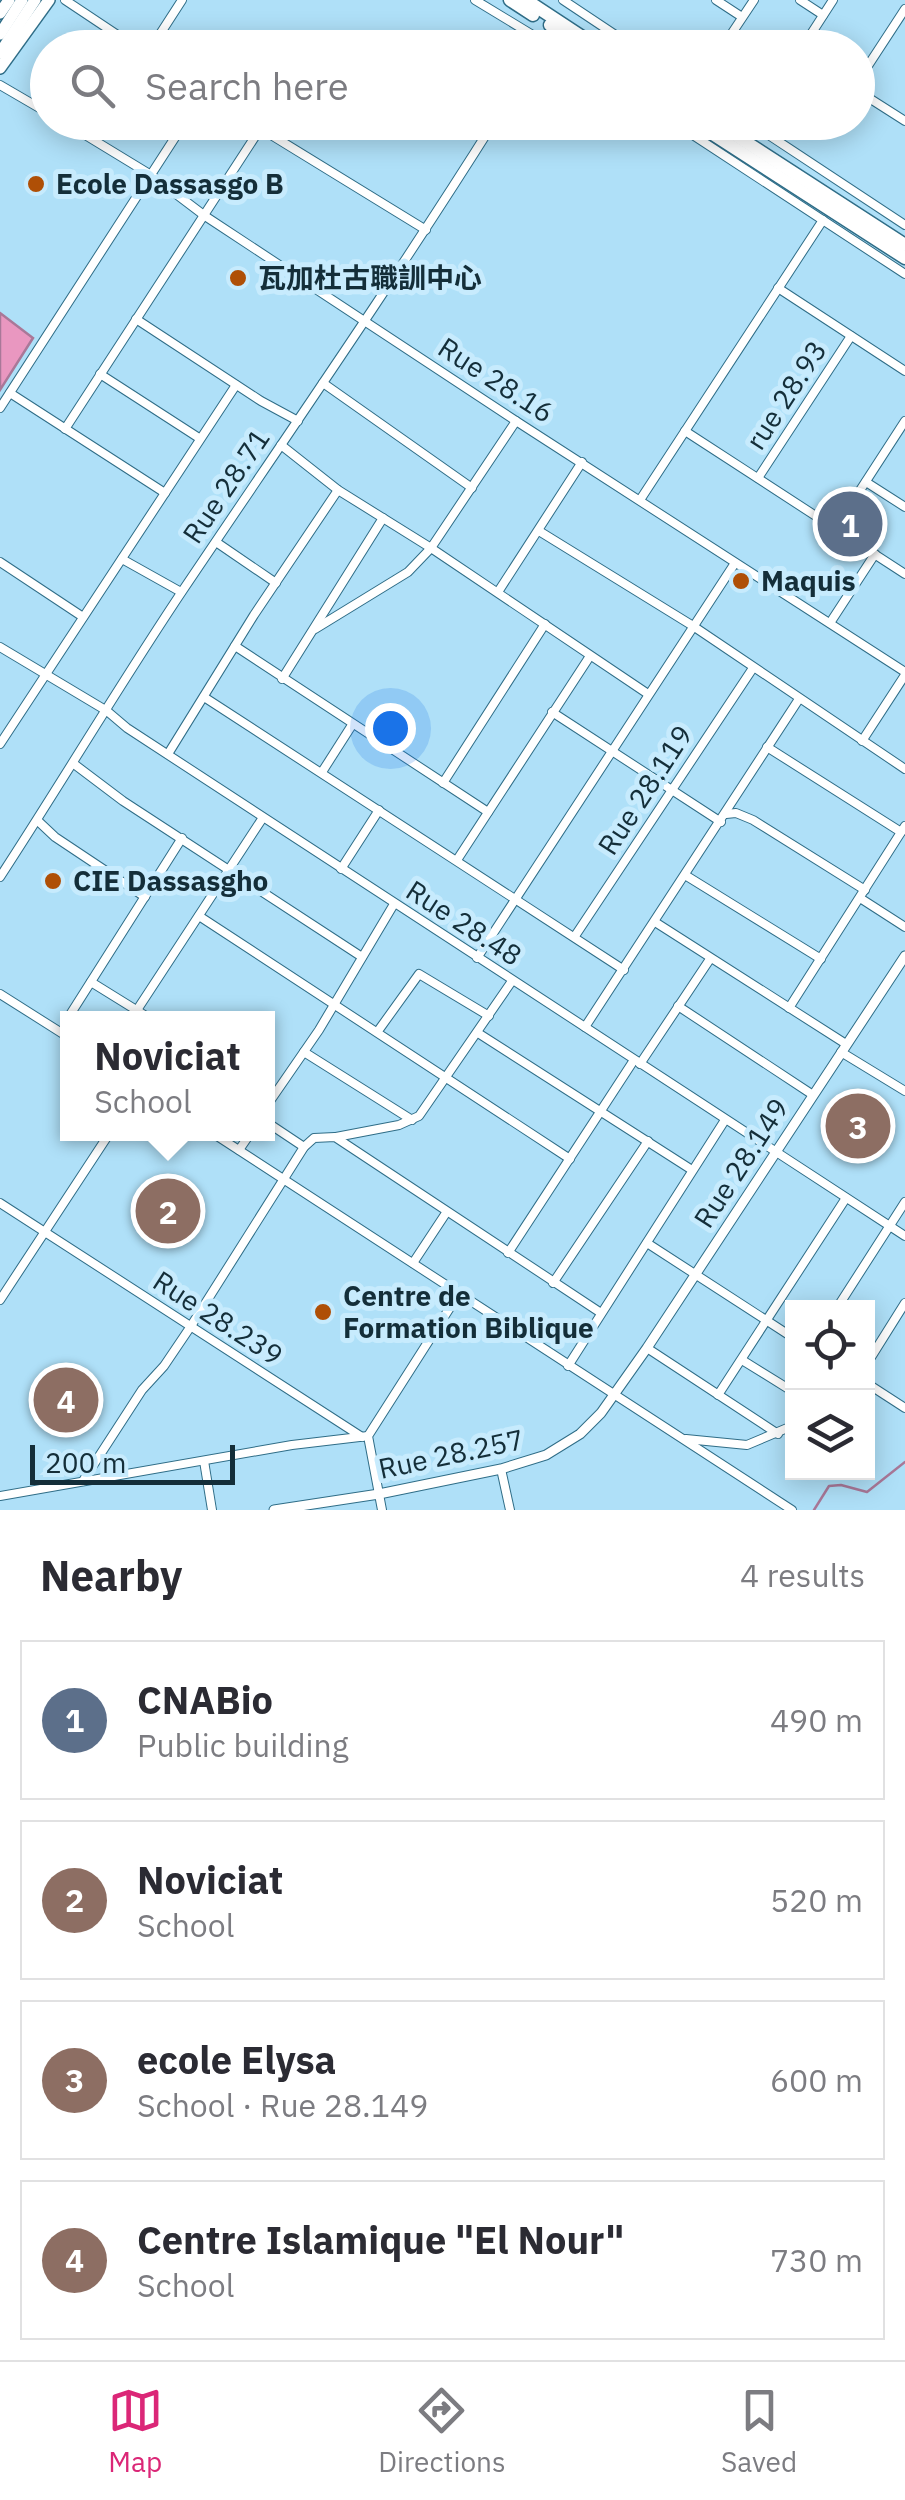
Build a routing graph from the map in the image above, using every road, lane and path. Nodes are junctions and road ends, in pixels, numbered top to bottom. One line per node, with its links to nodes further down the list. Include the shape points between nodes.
1 (9, 0): 18 (main road)
2 (22, 0): 32 (main road)
3 (35, 0): 33 (main road)
4 (49, 0): 35 (main road)
5 (65, 0): 22 (street)
6 (182, 0): 23 (street)
7 (476, 0): 24 (street)
8 (495, 0): 21 (highway)
9 (510, 0): 21 (highway)
10 (526, 0): 27 (highway)
11 (538, 0): 28 (highway)
12 (563, 0): 29 (street)
13 (716, 0): 20 (street)
14 (754, 0): 20 (street)
15 (800, 0): 19 (street)
16 (832, 0): 19 (street)
17 (905, 10): 34 (street)
18 (0, 14)
19 (823, 15): 31 (street)
20 (742, 17): 30 (street)
21 (553, 27): 25 (street); 26 (highway)
22 (110, 30)
23 (163, 30)
24 (522, 30)
25 (551, 30)
26 (559, 30)
27 (568, 30)
28 (573, 30)
29 (608, 30)
30 (734, 30)
31 (813, 30)
32 (0, 34)
33 (0, 53)
34 (875, 55)
35 (0, 68)
36 (0, 85): 37 (street)
37 (30, 102)
38 (875, 102): 39 (street)
39 (905, 121)
40 (93, 140): 49 (street, Rue 28.16)
41 (173, 140): 49 (street)
42 (253, 140): 50 (street)
43 (278, 140): 53 (street)
44 (483, 140): 53 (street, Rue 28.71)
45 (701, 140): 51 (street)
46 (722, 140): 55 (highway)
47 (743, 140): 54 (highway)
48 (777, 140): 52 (street)
49 (150, 175): 50 (street, Rue 28.16); 65 (street)
50 (205, 216): 58 (street); 59 (street, Rue 28.16)
51 (823, 220): 56 (street); 57 (street)
52 (905, 225)
53 (426, 230): 59 (street, Rue 28.71)
54 (905, 244)
55 (905, 258)
56 (905, 274)
57 (778, 288): 60 (street); 71 (street)
58 (136, 320): 62 (street); 64 (street)
59 (366, 320): 63 (street, Rue 28.71); 68 (street, Rue 28.16)
60 (851, 336): 61 (street); 77 (street, rue 28.93)
61 (905, 371)
62 (100, 374): 70 (street); 73 (street)
63 (323, 382): 67 (street, Rue 28.71); 79 (street)
64 (236, 385): 67 (street); 73 (street)
65 (10, 393): 66 (street); 70 (street)
66 (0, 408)
67 (298, 421): 75 (street, Rue 28.71)
68 (516, 421): 76 (street, Rue 28.16); 79 (street)
69 (905, 421): 72 (street)
70 (65, 428): 81 (street)
71 (685, 431): 77 (street); 82 (street)
72 (896, 435): 74 (street); 78 (street)
73 (199, 438): 81 (street)
74 (905, 441)
75 (281, 445): 80 (street); 87 (street, Rue 28.71)
76 (582, 462): 82 (street, Rue 28.16); 86 (street)
77 (758, 478): 85 (street)
78 (866, 482): 83 (street); 85 (street)
79 (472, 488): 88 (street)
80 (338, 490): 84 (street); 94 (street)
81 (165, 493): 90 (street)
82 (640, 500): 92 (street, Rue 28.16)
83 (905, 507)
84 (383, 518): 88 (street); 101 (street)
85 (835, 529): 89 (street)
86 (539, 530): 96 (street); 100 (street)
87 (216, 542): 94 (street); 95 (street, Rue 28.71)
88 (432, 548): 96 (street); 101 (street, via 397,580)
89 (875, 554): 93 (street); 98 (street)
90 (122, 559): 95 (street); 97 (street)
91 (0, 562): 97 (street)
92 (735, 563): 98 (street, Rue 28.16); 100 (street)
93 (905, 574)
94 (276, 583): 102 (street)
95 (182, 592): 112 (street, Rue 28.71)
96 (498, 592): 99 (street)
97 (83, 617): 107 (street)
98 (830, 623): 106 (street, Rue 28.16)
99 (545, 624): 104 (street); 125 (street)
100 (692, 626): 105 (street); 109 (street)
101 (315, 628): 108 (street)
102 (235, 646): 108 (street); 110 (street)
103 (0, 647): 107 (street, Rue 28.48)
104 (590, 656): 109 (street); 113 (street)
105 (753, 668): 111 (street); 126 (street, Rue 28.119)
106 (905, 674): 117 (street)
107 (46, 675): 112 (street, Rue 28.48); 116 (street)
108 (282, 679): 115 (street)
109 (648, 694): 120 (street)
110 (204, 697): 121 (street); 124 (street)
111 (799, 699): 117 (street); 119 (street)
112 (107, 711): 121 (street, Rue 28.48); 122 (street, Rue 28.71)
113 (552, 712): 120 (street); 128 (street)
114 (0, 720): 116 (street)
115 (352, 725): 124 (street); 125 (street)
116 (11, 727): 118 (street)
117 (862, 740): 123 (street)
118 (0, 744)
119 (767, 747): 130 (street); 132 (street)
120 (610, 753): 126 (street); 141 (street)
121 (168, 754): 129 (street, Rue 28.48)
122 (74, 764): 131 (street, Rue 28.71); 133 (street)
123 (905, 769)
124 (322, 772): 127 (street)
125 (442, 783): 128 (street)
126 (672, 792): 130 (street); 146 (street, Rue 28.119)
127 (379, 810): 134 (street); 136 (street)
128 (488, 812): 134 (street)
129 (262, 818): 135 (street); 136 (street, Rue 28.48)
130 (724, 818): 137 (street); 139 (street, via 753,820)
131 (38, 821): 138 (street, Rue 28.71); 140 (street)
132 (903, 829): 139 (street)
133 (182, 838): 135 (street); 140 (street)
134 (457, 860): 141 (street)
135 (230, 869): 143 (street); 148 (street)
136 (340, 870): 142 (street, Rue 28.48)
137 (685, 875): 144 (street); 151 (street)
138 (0, 877)
139 (863, 894): 145 (street); 151 (street)
140 (145, 897): 154 (street)
141 (516, 898): 146 (street); 149 (street)
142 (394, 904): 148 (street); 149 (street, Rue 28.48)
143 (199, 916): 156 (street); 159 (street)
144 (656, 922): 150 (street); 152 (street)
145 (905, 927)
146 (575, 936): 152 (street)
147 (905, 956): 166 (street, Rue 28.149)
148 (362, 957): 156 (street)
149 (476, 958): 153 (street, Rue 28.48)
150 (710, 958): 157 (street); 158 (street)
151 (822, 958): 158 (street)
152 (624, 970): 162 (street)
153 (512, 981): 161 (street); 162 (street, Rue 28.48)
154 (91, 982): 159 (street); 160 (street)
155 (0, 994): 164 (street)
156 (332, 1005): 163 (street); 167 (street)
157 (678, 1006): 168 (street); 172 (street)
158 (790, 1008): 166 (street)
159 (137, 1010)
160 (73, 1011)
161 (489, 1016): 163 (street, via 419,974); 165 (street)
162 (585, 1027): 168 (street, Rue 28.48)
163 (378, 1031): 169 (street)
164 (60, 1032)
165 (478, 1032): 169 (street); 173 (street)
166 (844, 1048): 170 (street); 172 (street, Rue 28.149)
167 (304, 1052): 171 (street); 174 (street)
168 (637, 1062): 173 (street); 175 (street, Rue 28.48)
169 (445, 1076): 174 (street); 185 (street)
170 (905, 1091)
171 (275, 1092)
172 (813, 1095): 184 (street, Rue 28.149)
173 (601, 1110): 181 (street); 185 (street)
174 (412, 1120): 177 (street)
175 (725, 1120): 184 (street, Rue 28.48); 186 (street)
176 (275, 1128): 182 (street)
177 (335, 1138): 182 (street, via 314,1138); 191 (street)
178 (104, 1141): 193 (street)
179 (225, 1141): 183 (street)
180 (245, 1141): 183 (street)
181 (648, 1141): 186 (street); 199 (street)
182 (304, 1147): 187 (street)
183 (239, 1150): 187 (street)
184 (775, 1152): 188 (street, Rue 28.48); 198 (street, Rue 28.149)
185 (570, 1158): 196 (street)
186 (692, 1170): 195 (street)
187 (286, 1180): 197 (street); 206 (street)
188 (846, 1198): 192 (street, Rue 28.48); 205 (street)
189 (905, 1202): 192 (street)
190 (0, 1203): 193 (street, Rue 28.239)
191 (446, 1212): 196 (street); 197 (street)
192 (889, 1226): 194 (street, Rue 28.48); 202 (street)
193 (45, 1231): 201 (street); 206 (street, Rue 28.239)
194 (905, 1236)
195 (647, 1243): 198 (street); 204 (street)
196 (508, 1253): 199 (street)
197 (413, 1264): 200 (street)
198 (695, 1274): 205 (street); 208 (street, Rue 28.149)
199 (553, 1282): 204 (street)
200 (458, 1294): 211 (street); 219 (street)
201 (0, 1300)
202 (841, 1300)
203 (905, 1302): 209 (street)
204 (601, 1313): 211 (street)
205 (767, 1320): 207 (street); 210 (street)
206 (191, 1326): 219 (street, Rue 28.239); 223 (street)
207 (785, 1332)
208 (648, 1348): 214 (street); 215 (street, Rue 28.149)
209 (875, 1351)
210 (742, 1360): 213 (street); 214 (street)
211 (568, 1366): 215 (street)
212 (875, 1388): 216 (street)
213 (790, 1390)
214 (718, 1394): 218 (street)
215 (614, 1396): 220 (street); 222 (street, Rue 28.257, via 570,1442)
216 (904, 1404)
217 (785, 1430): 218 (street)
218 (778, 1434): 220 (street, via 734,1446)
219 (365, 1437): 221 (street); 224 (street)
220 (680, 1438): 231 (street)
221 (204, 1461): 223 (street); 227 (street)
222 (500, 1469): 224 (street, Rue 28.257); 230 (street)
223 (83, 1481): 225 (street)
224 (379, 1494): 228 (street, Rue 28.257); 229 (street)
225 (4, 1496): 226 (street)
226 (10, 1510)
227 (212, 1510)
228 (274, 1510)
229 (382, 1510)
230 (510, 1510)
231 (792, 1510)

